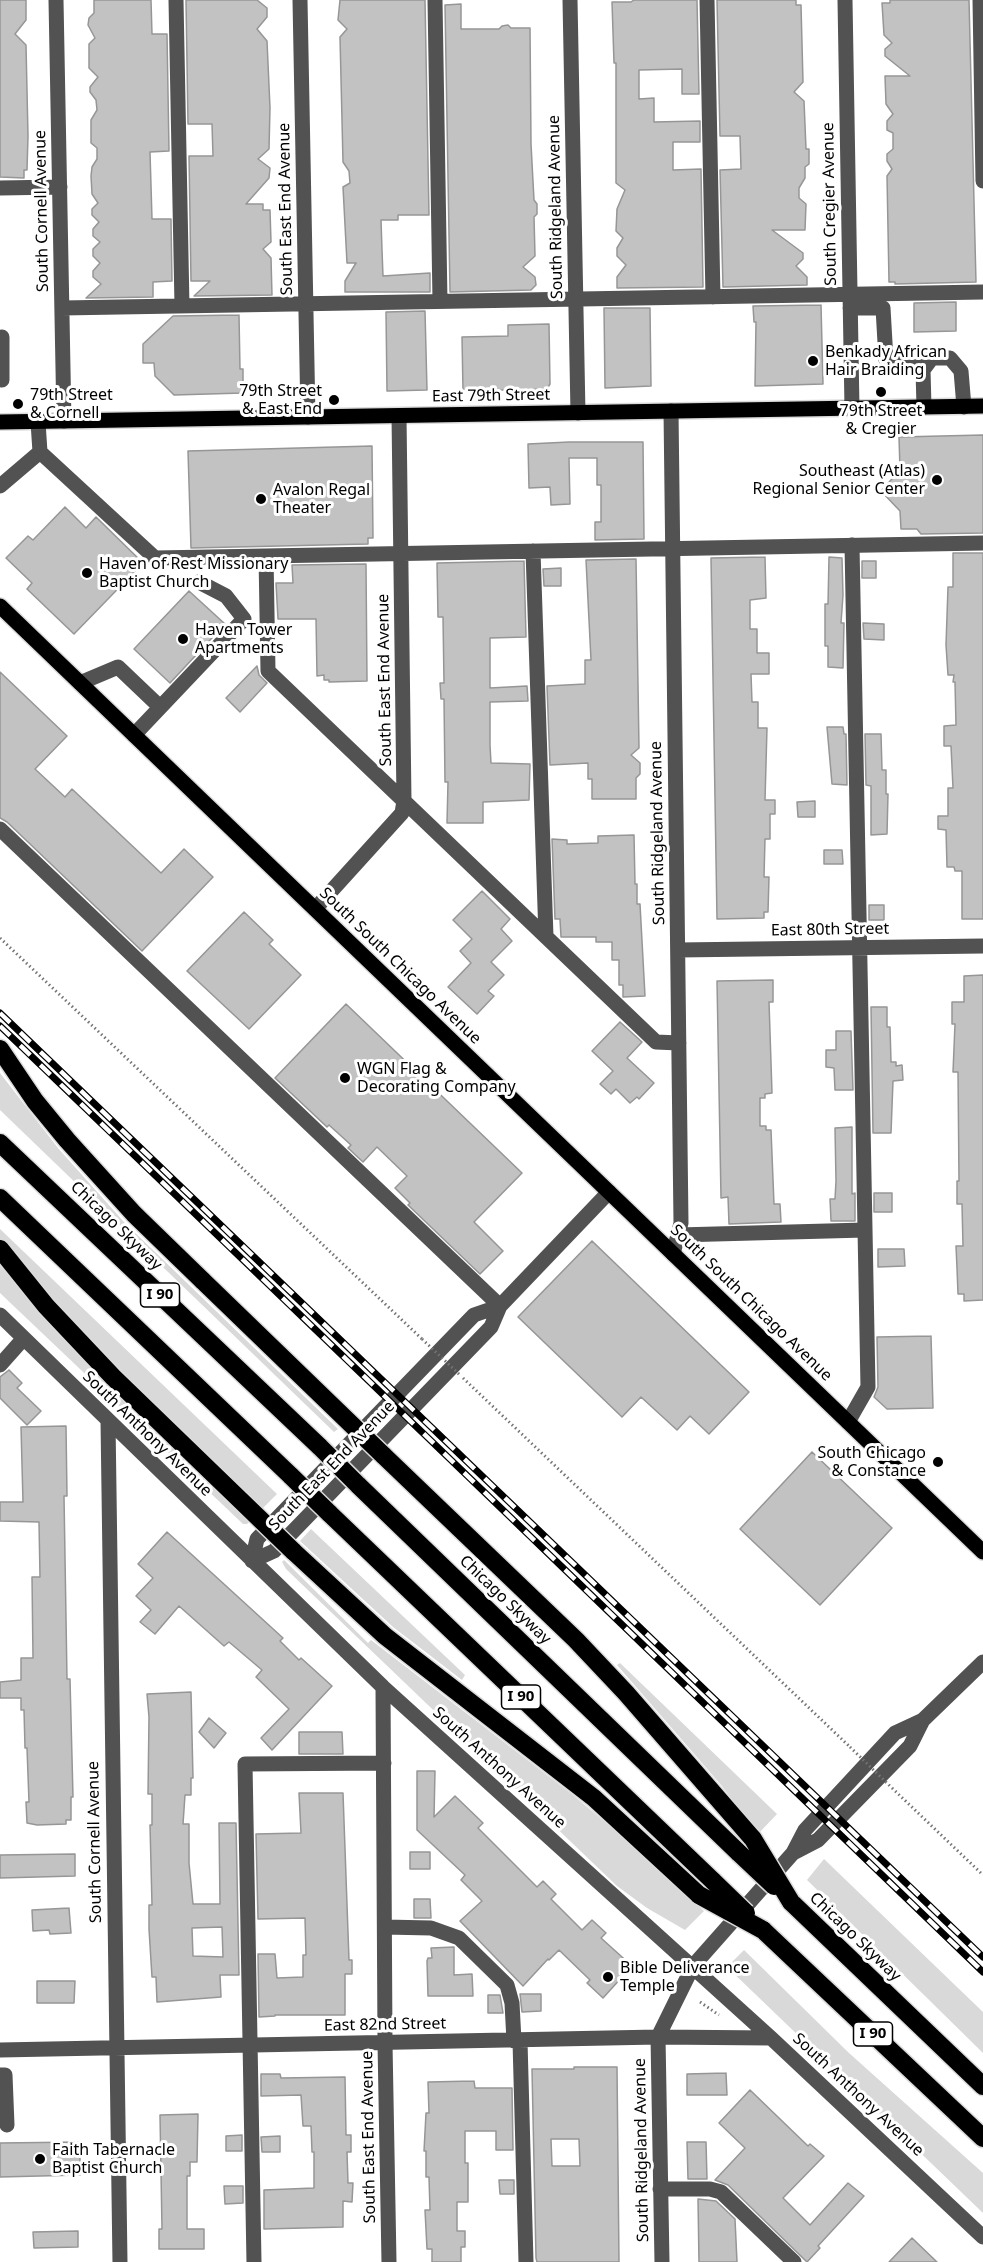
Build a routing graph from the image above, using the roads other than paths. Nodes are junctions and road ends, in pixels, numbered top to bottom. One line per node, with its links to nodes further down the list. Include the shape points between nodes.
1 (56, 0): 10 (street, South Cornell Avenue)
2 (176, 0): 18 (street)
3 (300, 0): 17 (street, South East End Avenue)
4 (435, 0): 15 (street)
5 (570, 0): 14 (street, South Ridgeland Avenue)
6 (707, 0): 13 (street)
7 (845, 0): 16 (street, South Cregier Avenue)
8 (980, 0): 9 (street)
9 (983, 181)
10 (60, 187): 11 (street); 19 (street, South Cornell Avenue)
11 (0, 188)
12 (983, 292): 16 (street)
13 (713, 297): 14 (street); 16 (street)
14 (575, 299): 15 (street); 28 (street, South Ridgeland Avenue)
15 (440, 301): 17 (street)
16 (850, 301): 21 (street, via 883,308 886,360); 26 (street, South Cregier Avenue)
17 (306, 304): 18 (street); 30 (street, South East End Avenue)
18 (182, 306): 19 (street)
19 (62, 308): 31 (street, South Cornell Avenue)
20 (2, 337): 22 (street)
21 (931, 359): 23 (street, via 950,358 961,371); 25 (street, via 923,370)
22 (2, 380)
23 (964, 406): 24 (main road, East 79th Street); 25 (main road, East 79th Street)
24 (983, 406)
25 (924, 407): 26 (main road, East 79th Street)
26 (852, 408): 27 (main road, East 79th Street)
27 (671, 411): 28 (main road, East 79th Street); 38 (street, South Ridgeland Avenue)
28 (578, 413): 29 (main road, East 79th Street)
29 (399, 416): 30 (main road, East 79th Street); 40 (street, South East End Avenue)
30 (308, 417): 31 (main road, East 79th Street)
31 (64, 421): 33 (main road, East 79th Street)
32 (0, 422): 33 (main road, East 79th Street)
33 (39, 422): 34 (street)
34 (40, 452): 35 (street); 41 (street, via 155,558)
35 (0, 486)
36 (983, 543): 37 (street)
37 (852, 545): 38 (street); 52 (street)
38 (673, 548): 39 (street); 53 (street, South Ridgeland Avenue)
39 (533, 551): 40 (street); 50 (street)
40 (401, 554): 41 (street); 47 (street, South East End Avenue)
41 (266, 556): 47 (street, via 268,671)
42 (199, 582): 45 (street, via 226,596 244,619)
43 (0, 606): 44 (main road, South South Chicago Avenue)
44 (80, 683): 45 (street, via 118,667); 46 (main road, South South Chicago Avenue)
45 (160, 707): 46 (street)
46 (134, 735): 49 (main road, South South Chicago Avenue)
47 (404, 801): 49 (street, South East End Avenue, via 402,813); 50 (street)
48 (0, 829): 63 (street)
49 (315, 909): 57 (main road, South South Chicago Avenue)
50 (546, 937): 54 (street, via 656,1042)
51 (983, 946): 52 (street, East 80th Street)
52 (859, 948): 53 (street, East 80th Street); 59 (street)
53 (678, 950): 54 (street, South Ridgeland Avenue)
54 (679, 1043): 60 (street, South Ridgeland Avenue)
55 (0, 1049): 74 (highway, bridge, via 48,1117 134,1214 576,1640 753,1839)
56 (0, 1143): 74 (highway, Chicago Skyway / I 90, bridge)
57 (609, 1192): 62 (main road, South South Chicago Avenue); 63 (street, South East End Avenue)
58 (0, 1198): 76 (highway, I 90, bridge)
59 (865, 1230): 60 (street); 68 (street, via 868,1387)
60 (678, 1235): 62 (street, South Ridgeland Avenue)
61 (0, 1249): 76 (highway, bridge, via 46,1306 113,1377 385,1636 594,1798 699,1895)
62 (673, 1254): 68 (main road, South South Chicago Avenue)
63 (500, 1306): 70 (street, South East End Avenue, via 491,1327 274,1551); 70 (street, South East End Avenue, via 474,1315 265,1530 257,1539)
64 (0, 1315): 65 (street, South Anthony Avenue)
65 (24, 1338): 66 (street); 67 (street, South Anthony Avenue)
66 (0, 1365)
67 (108, 1421): 70 (street, South Anthony Avenue); 83 (street, South Cornell Avenue)
68 (848, 1422): 69 (main road, South South Chicago Avenue)
69 (983, 1552)
70 (252, 1561): 72 (street, South Anthony Avenue)
71 (983, 1662): 77 (street, via 923,1720 910,1746 818,1840 793,1853)
72 (383, 1687): 73 (street, South East End Avenue); 77 (street, South Anthony Avenue)
73 (384, 1763): 75 (street, South East End Avenue); 82 (street, via 245,1764)
74 (790, 1902): 86 (highway, Chicago Skyway / I 90)
75 (385, 1927): 80 (street, via 431,1928 459,1938 507,1985); 81 (street, South East End Avenue)
76 (763, 1930): 88 (highway, I 90)
77 (693, 1966): 78 (street); 79 (street, South Anthony Avenue)
78 (658, 2037): 79 (street, East 82nd Street); 80 (street, East 82nd Street); 89 (street, South Ridgeland Avenue)
79 (771, 2038): 90 (street, South Anthony Avenue)
80 (517, 2041): 81 (street, East 82nd Street); 94 (street)
81 (385, 2043): 82 (street, East 82nd Street); 93 (street, South East End Avenue)
82 (250, 2045): 83 (street, East 82nd Street); 92 (street)
83 (116, 2048): 84 (street, East 82nd Street); 91 (street, South Cornell Avenue)
84 (0, 2050)
85 (0, 2075): 87 (street, via 5,2075)
86 (983, 2086)
87 (7, 2125)
88 (983, 2138)
89 (660, 2189): 95 (street, South Ridgeland Avenue); 96 (street, via 722,2192)
90 (983, 2237)
91 (120, 2262)
92 (254, 2262)
93 (390, 2262)
94 (526, 2262)
95 (662, 2262)
96 (794, 2262)

